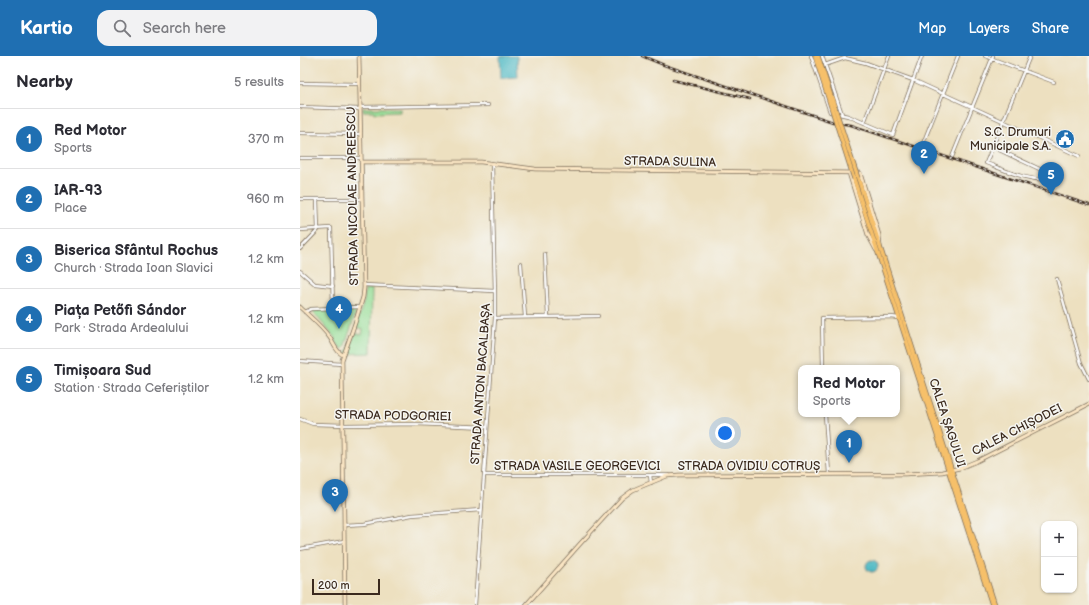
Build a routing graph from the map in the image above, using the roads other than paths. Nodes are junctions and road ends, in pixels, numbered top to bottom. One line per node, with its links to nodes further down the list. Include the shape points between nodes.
1 (359, 56): 20 (main road, STRADA NICOLAE ANDREESCU)
2 (810, 56): 22 (street)
3 (815, 56): 13 (main road, CALEA ȘAGULUI)
4 (818, 56): 13 (main road, CALEA ȘAGULUI)
5 (822, 56): 14 (street)
6 (889, 56): 15 (street)
7 (922, 56): 17 (street)
8 (958, 56): 23 (street)
9 (986, 56): 12 (street)
10 (1030, 56): 16 (street)
11 (845, 57): 14 (street); 15 (street)
12 (993, 57): 16 (street); 26 (street)
13 (818, 62): 45 (main road, CALEA ȘAGULUI, bridge)
14 (825, 65): 21 (street)
15 (884, 69): 17 (street); 30 (street)
16 (1024, 71): 18 (street); 29 (street)
17 (913, 80): 23 (street); 30 (street, via 893,135)
18 (1054, 82)
19 (300, 83): 20 (street)
20 (359, 84): 27 (main road, STRADA NICOLAE ANDREESCU)
21 (833, 90): 22 (street, via 829,96); 28 (street)
22 (823, 93): 28 (street, via 830,112)
23 (943, 93): 26 (street); 33 (street)
24 (488, 105): 27 (street)
25 (300, 107): 27 (street)
26 (973, 107): 29 (street); 36 (street)
27 (360, 108): 32 (main road, STRADA NICOLAE ANDREESCU)
28 (842, 114): 30 (street)
29 (1004, 120): 34 (street); 35 (street)
30 (864, 123)
31 (300, 133): 32 (street)
32 (360, 134): 38 (main road, STRADA NICOLAE ANDREESCU)
33 (922, 146)
34 (993, 147): 40 (street); 46 (street, via 986,163 1030,179)
35 (1078, 156)
36 (952, 157)
37 (300, 158): 38 (street)
38 (361, 160): 39 (main road, STRADA SULINA); 50 (main road, STRADA NICOLAE ANDREESCU)
39 (492, 164): 41 (main road, STRADA SULINA, via 535,169); 62 (street, STRADA ANTON BACALBAȘA)
40 (1045, 172): 43 (street); 44 (street)
41 (849, 173): 42 (main road, STRADA SULINA); 55 (main road, CALEA ȘAGULUI, via 868,235)
42 (860, 173): 53 (main road, CALEA ȘAGULUI, via 880,235)
43 (1050, 174): 44 (street); 47 (street, via 1053,177)
44 (1046, 176): 46 (street); 47 (street)
45 (856, 179): 53 (main road, CALEA ȘAGULUI); 55 (main road, CALEA ȘAGULUI)
46 (1042, 180): 47 (street)
47 (1049, 180)
48 (300, 199): 49 (street)
49 (317, 199): 50 (street); 51 (street)
50 (362, 199): 60 (main road, STRADA NICOLAE ANDREESCU)
51 (318, 228): 52 (street); 54 (street); 61 (street, via 331,228)
52 (300, 230)
53 (880, 248): 84 (main road, CALEA ȘAGULUI)
54 (300, 249)
55 (878, 252): 67 (main road, CALEA ȘAGULUI)
56 (545, 254): 71 (street)
57 (521, 263): 70 (street)
58 (300, 271): 61 (street, via 315,284)
59 (1057, 279): 78 (street, via 1081,363)
60 (364, 285): 62 (street); 64 (main road, STRADA NICOLAE ANDREESCU)
61 (333, 286): 65 (street)
62 (495, 291): 72 (street, STRADA ANTON BACALBAȘA)
63 (300, 307): 66 (main road)
64 (360, 307): 65 (street); 74 (main road, STRADA NICOLAE ANDREESCU)
65 (333, 308): 66 (street, via 311,309)
66 (305, 312): 74 (main road, via 322,328)
67 (897, 312): 69 (street); 73 (main road, CALEA ȘAGULUI)
68 (598, 316): 71 (street)
69 (891, 316): 73 (street); 77 (street, via 822,318)
70 (525, 317): 71 (street); 72 (street)
71 (548, 317)
72 (495, 318): 83 (street, STRADA ANTON BACALBAȘA)
73 (899, 318): 84 (main road, CALEA ȘAGULUI)
74 (343, 355): 76 (main road, STRADA NICOLAE ANDREESCU)
75 (300, 362): 76 (street)
76 (342, 364): 82 (main road, STRADA NICOLAE ANDREESCU)
77 (823, 365)
78 (1089, 379)
79 (1089, 404): 84 (main road, CALEA CHIȘODEI, via 977,462)
80 (825, 417): 86 (street)
81 (300, 419): 82 (street, STRADA PODGORIEI, via 313,424)
82 (343, 424): 83 (street, STRADA PODGORIEI); 91 (main road, STRADA NICOLAE ANDREESCU)
83 (487, 427): 85 (street, STRADA ANTON BACALBAȘA)
84 (950, 471): 86 (main road, STRADA OVIDIU COTRUȘ, via 930,474); 97 (main road, CALEA ȘAGULUI)
85 (484, 474): 87 (street, STRADA VASILE GEORGEVICI); 90 (street, STRADA ANTON BACALBAȘA)
86 (829, 474): 88 (main road, STRADA OVIDIU COTRUȘ)
87 (650, 475): 88 (street, STRADA VASILE GEORGEVICI); 89 (street)
88 (671, 475): 89 (main road, STRADA OVIDIU COTRUȘ)
89 (651, 483): 96 (main road, STRADA OVIDIU COTRUȘ, via 633,490 617,503)
90 (481, 510): 91 (street, via 412,515); 95 (street, STRADA ANTON BACALBAȘA)
91 (344, 525): 92 (main road, STRADA NICOLAE ANDREESCU)
92 (344, 541): 93 (street); 94 (main road, STRADA NICOLAE ANDREESCU)
93 (300, 549)
94 (345, 605)
95 (475, 605)
96 (526, 605)
97 (994, 605)

